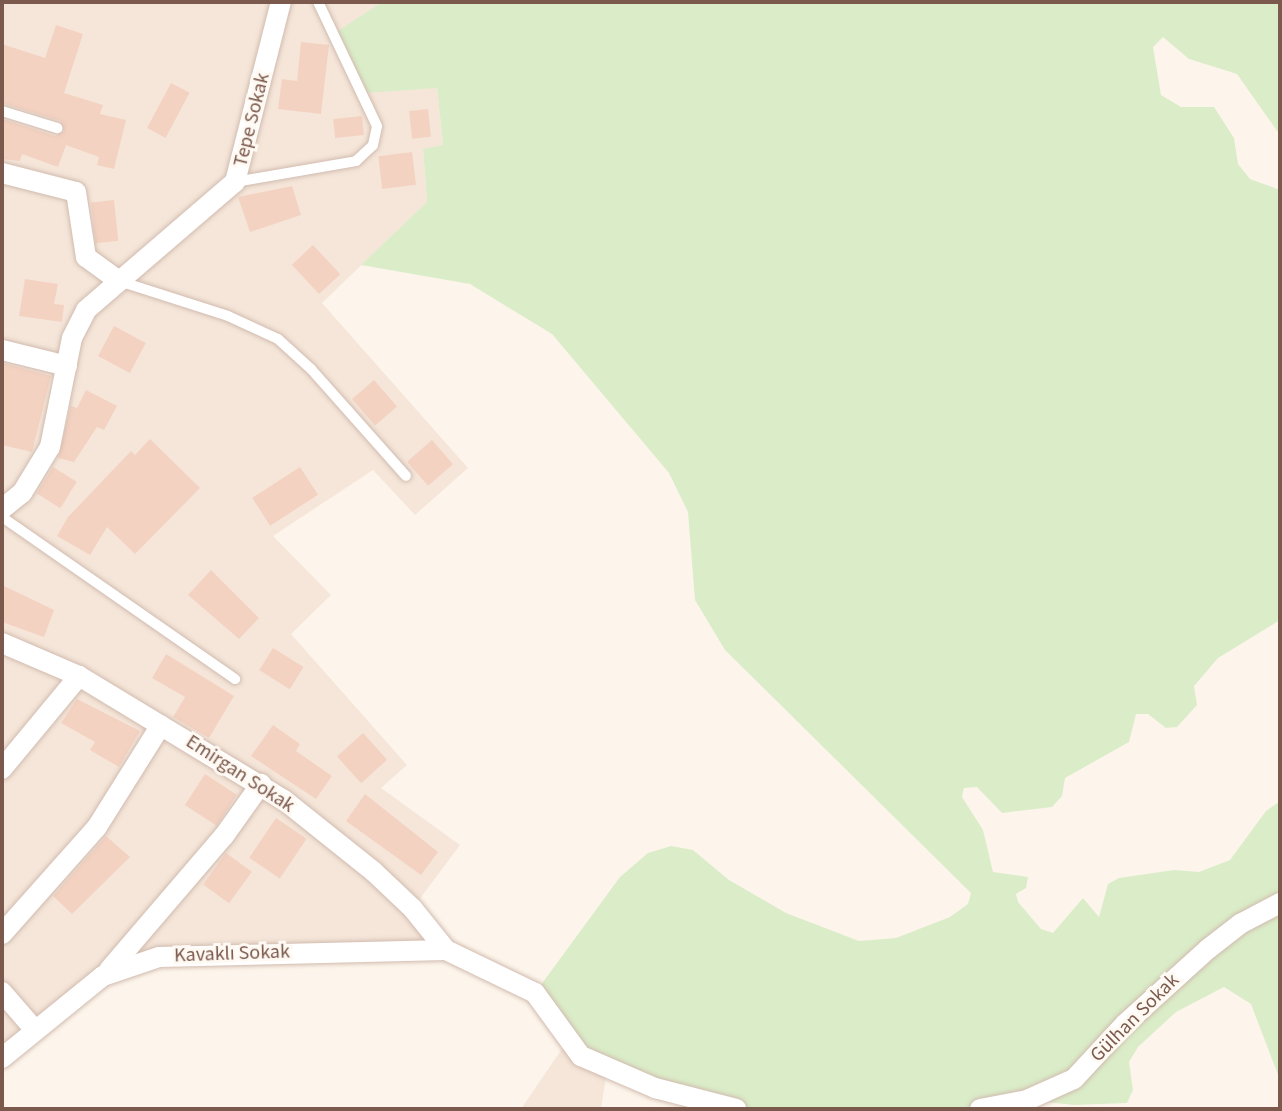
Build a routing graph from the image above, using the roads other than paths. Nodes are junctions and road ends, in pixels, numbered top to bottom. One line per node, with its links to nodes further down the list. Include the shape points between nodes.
1 (281, 2): 6 (street, Tepe Sokak)
2 (318, 2): 6 (lane, via 377,126 373,145 356,161)
3 (2, 111): 4 (lane)
4 (57, 128)
5 (2, 173): 7 (street, via 76,192 86,257)
6 (235, 182): 7 (street, Tepe Sokak)
7 (119, 281): 9 (street, Tepe Sokak, via 79,319); 10 (lane, via 228,316 278,339)
8 (2, 350): 9 (street)
9 (67, 366): 11 (street, Tepe Sokak, via 50,447 22,493)
10 (406, 476)
11 (2, 509)
12 (2, 517): 15 (lane)
13 (2, 643): 14 (street, Emirgan Sokak)
14 (79, 676): 16 (street, Emirgan Sokak); 17 (street)
15 (235, 679)
16 (161, 725): 18 (street, Emirgan Sokak); 20 (street, via 97,827)
17 (2, 769)
18 (261, 784): 21 (street, Emirgan Sokak, via 373,871); 22 (street, via 224,836)
19 (1280, 903): 27 (street, Gülhan Sokak, via 1208,949 1074,1079 1027,1100)
20 (2, 934)
21 (446, 950): 22 (street, Kavaklı Sokak, via 191,952 134,963); 26 (street, via 535,993 581,1056 655,1088)
22 (103, 976): 24 (street, Kavaklı Sokak)
23 (2, 992): 24 (street)
24 (34, 1029): 25 (street, Kavaklı Sokak)
25 (2, 1058)
26 (736, 1109)
27 (980, 1109)

